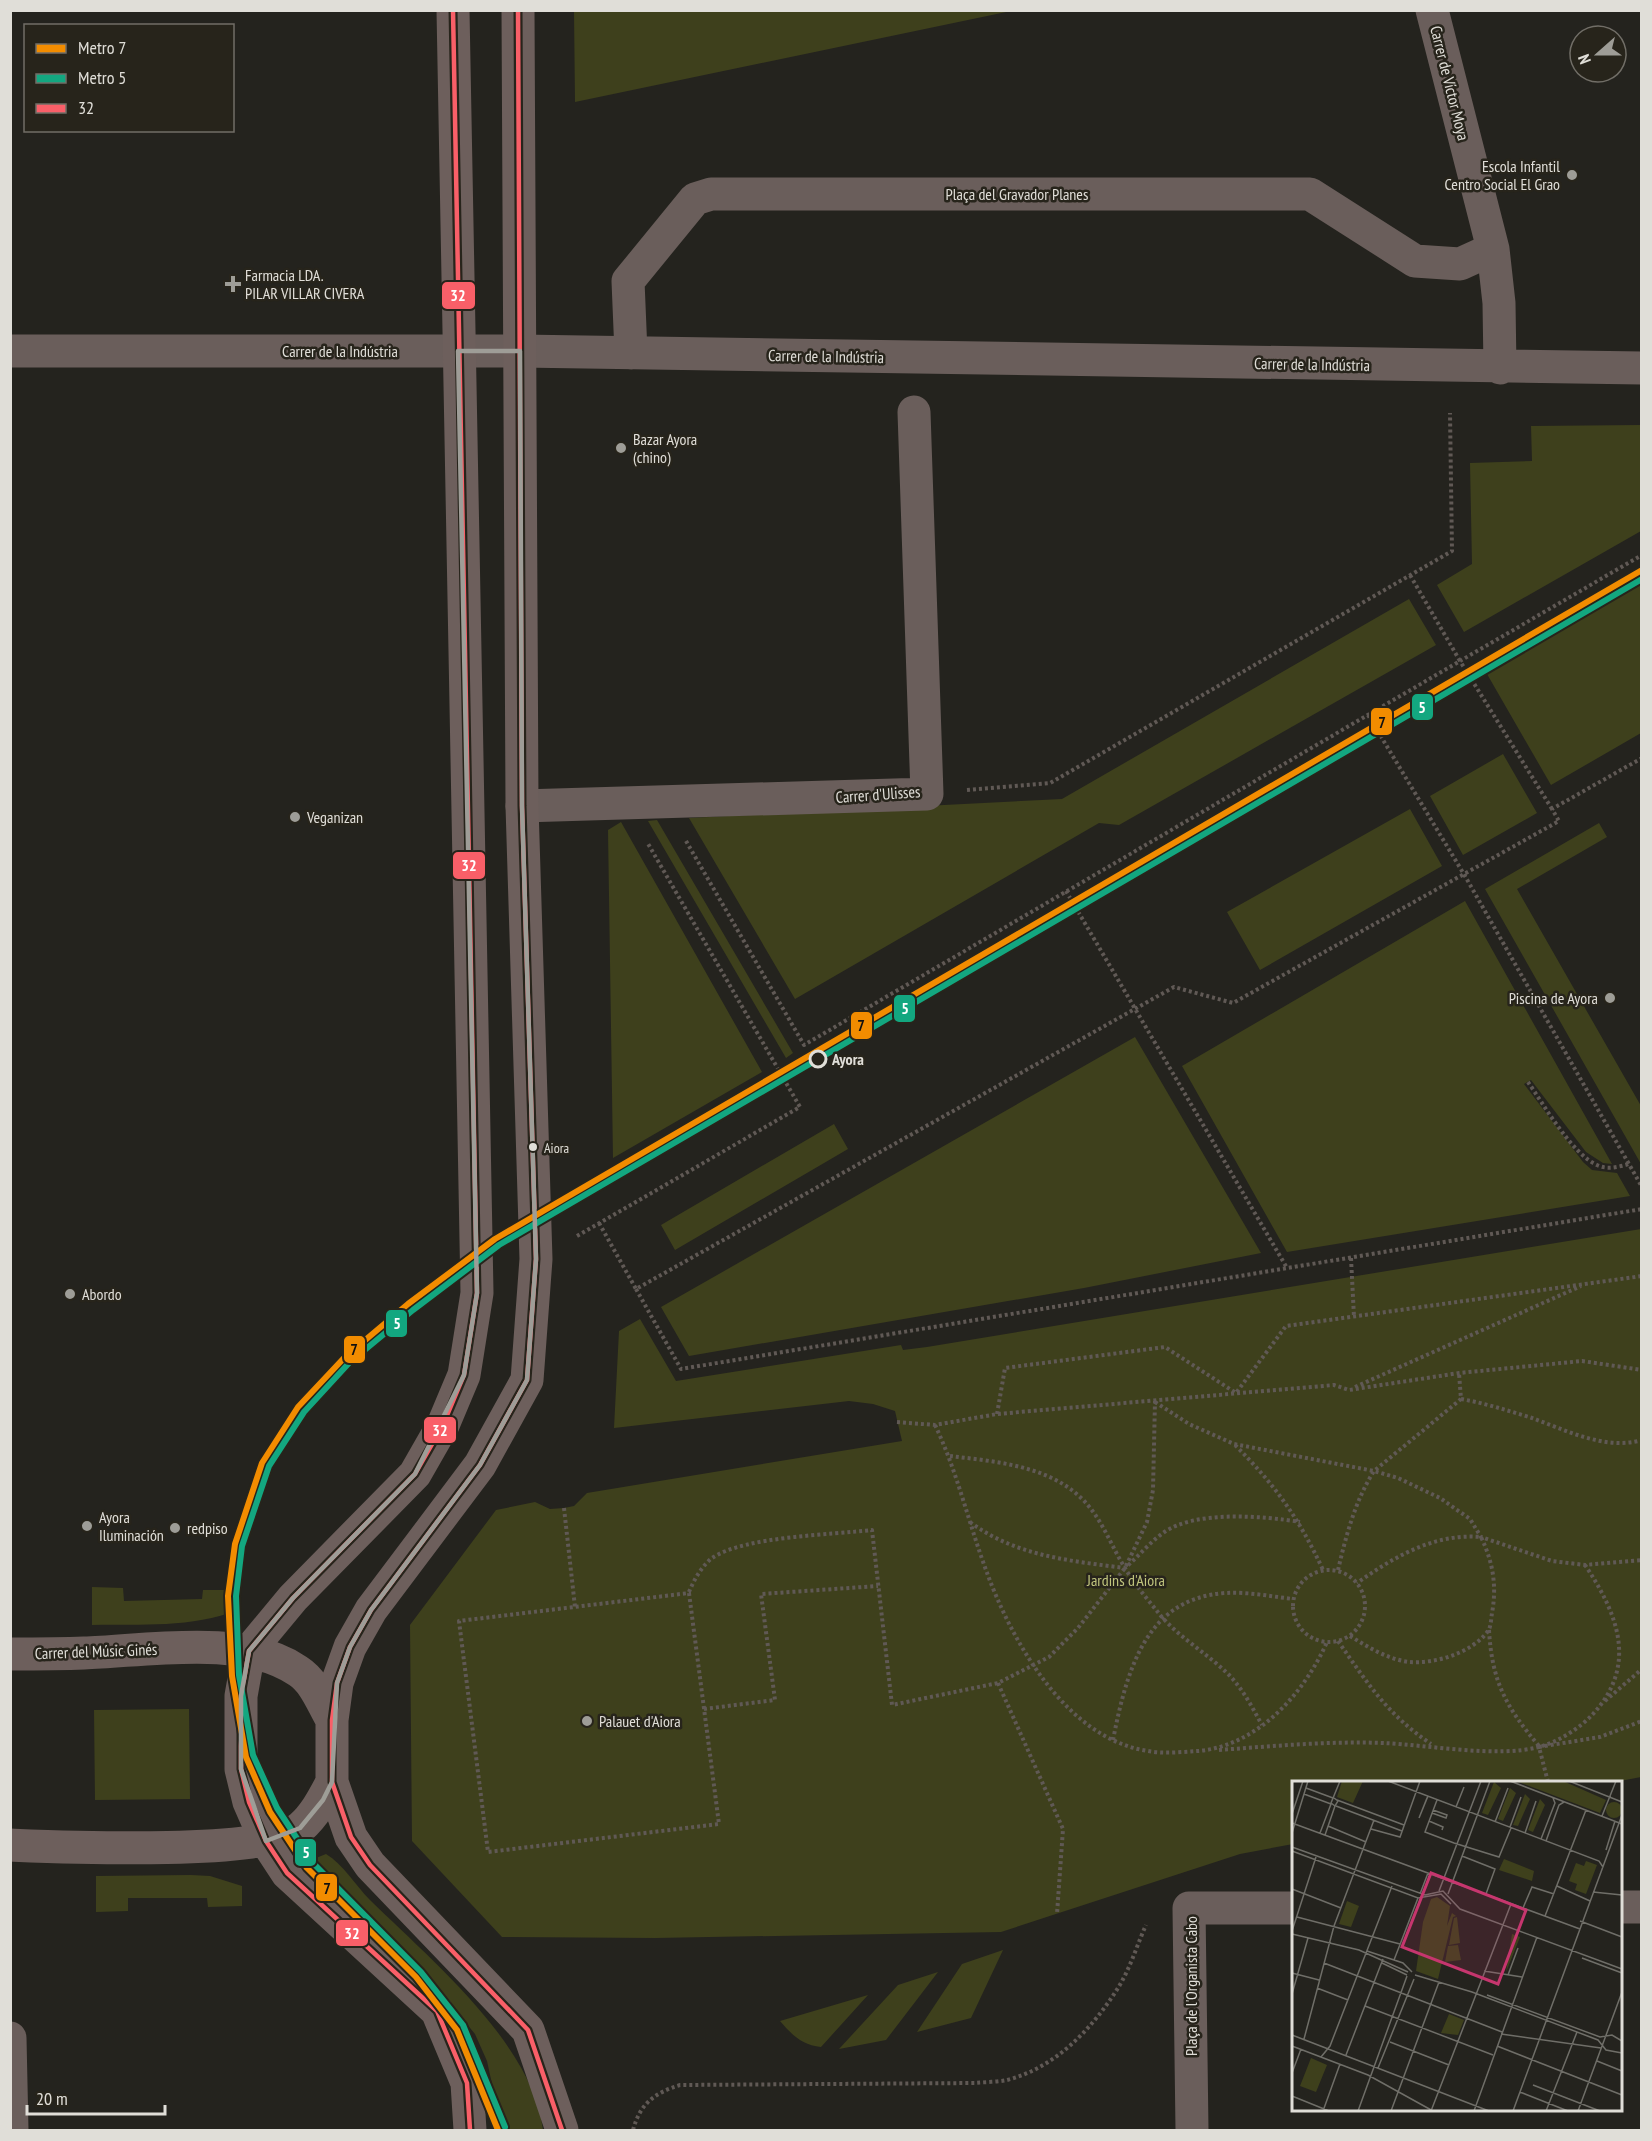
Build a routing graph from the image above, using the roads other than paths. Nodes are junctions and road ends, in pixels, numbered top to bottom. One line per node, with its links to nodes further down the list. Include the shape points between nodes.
1 (453, 10): 6 (street)
2 (518, 10): 7 (street)
3 (1432, 10): 4 (street, Carrer de Víctor Moya)
4 (1493, 249): 8 (street, Plaça del Gravador Planes, via 1460,264 1415,261 1310,194 711,194 695,199 628,280); 9 (street, Carrer de Víctor Moya)
5 (10, 351): 6 (street, Carrer de la Indústria)
6 (458, 351): 7 (street, Carrer de la Indústria); 13 (street, via 477,1293 464,1375 443,1425 415,1474 293,1598)
7 (520, 351): 8 (street, Carrer de la Indústria); 12 (street)
8 (631, 353): 9 (street, Carrer de la Indústria)
9 (1500, 368): 10 (street, Carrer de la Indústria)
10 (1641, 368)
11 (914, 412): 12 (street, Carrer d'Ulisses, via 927,794)
12 (522, 806): 15 (street, via 536,1259 527,1380 480,1465 371,1610 350,1647 337,1683)
13 (249, 1651): 14 (street, Carrer del Músic Ginés, via 182,1647); 15 (street, Carrer del Músic Ginés, via 297,1670 309,1680); 17 (street, via 241,1696 240,1769)
14 (10, 1654)
15 (332, 1720): 16 (street)
16 (333, 1782): 17 (street, via 300,1828); 25 (street, via 351,1837 370,1864 528,2030)
17 (266, 1841): 18 (street, via 82,1848); 24 (street, via 287,1873 437,2011 467,2083)
18 (10, 1845)
19 (1622, 1907): 20 (street)
20 (1641, 1907)
21 (1292, 1908): 26 (street, Plaça de l'Organista Cabo, via 1189,1908)
22 (10, 2038): 23 (street)
23 (12, 2130)
24 (470, 2130)
25 (562, 2130)
26 (1192, 2130)

